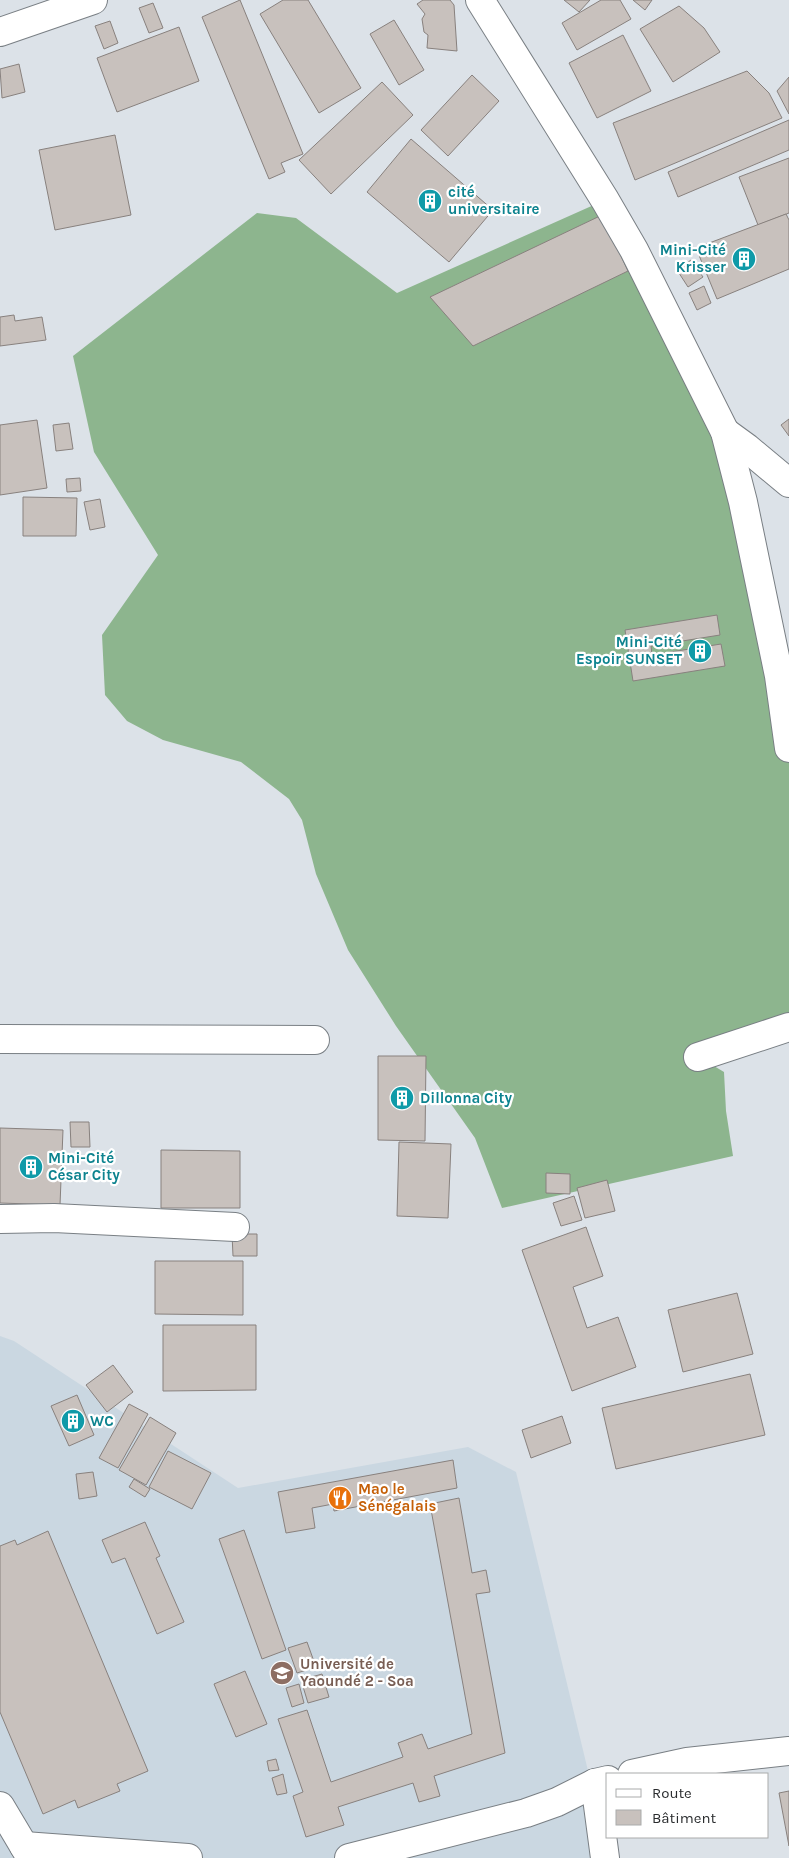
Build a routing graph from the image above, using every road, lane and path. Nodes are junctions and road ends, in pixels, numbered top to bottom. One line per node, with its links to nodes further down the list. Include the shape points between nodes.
1 (93, 0): 3 (street)
2 (480, 0): 4 (street, via 634,250)
3 (0, 32)
4 (725, 432): 5 (street); 6 (street, via 744,502 779,676)
5 (789, 483)
6 (789, 748)
7 (789, 1027): 10 (street)
8 (0, 1039): 9 (street)
9 (315, 1040)
10 (698, 1057)
11 (0, 1219): 12 (street, via 54,1218)
12 (236, 1227)
13 (789, 1751): 14 (street, via 687,1762)
14 (637, 1773)
15 (602, 1781): 19 (street, via 526,1813); 20 (street)
16 (0, 1806): 17 (street)
17 (28, 1852): 18 (street)
18 (188, 1858)
19 (349, 1858)
20 (605, 1858)

